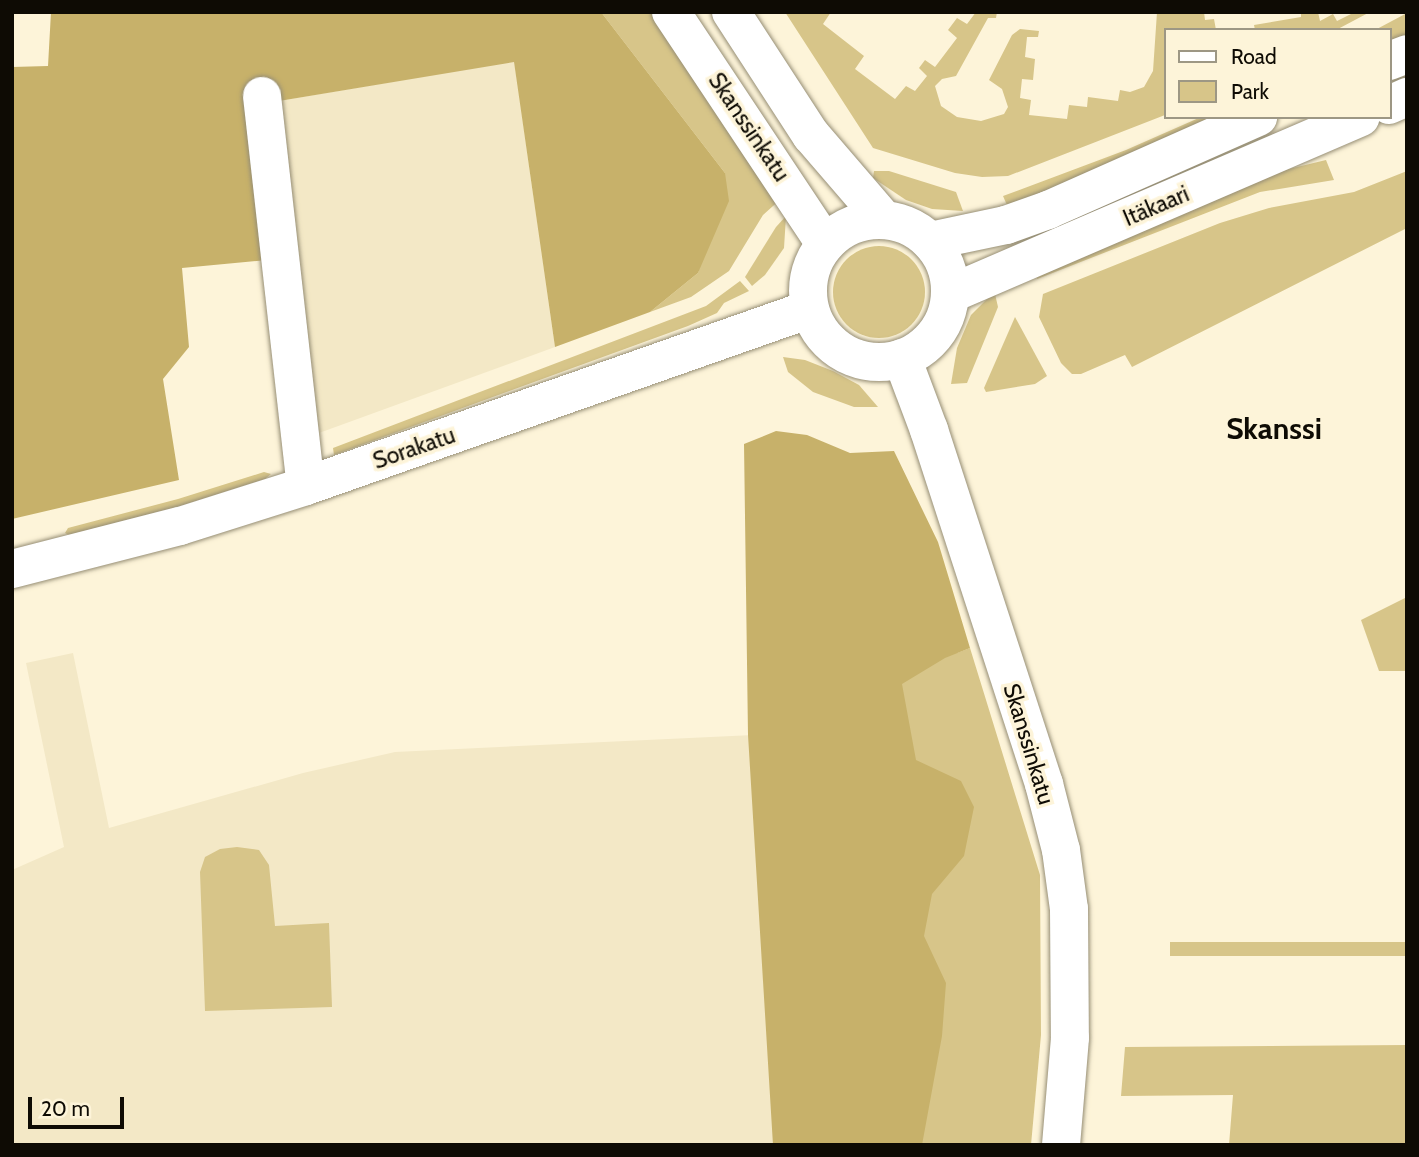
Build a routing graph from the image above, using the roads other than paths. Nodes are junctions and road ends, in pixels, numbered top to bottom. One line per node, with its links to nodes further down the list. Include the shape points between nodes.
1 (671, 12): 10 (street, Skanssinkatu)
2 (731, 12): 8 (street, Skanssinkatu, via 811,135)
3 (261, 96): 14 (street)
4 (1407, 97): 5 (street)
5 (1391, 104)
6 (1253, 119): 9 (street, Itäkaari, via 1048,210 1006,225)
7 (1356, 119): 11 (street, Itäkaari)
8 (884, 220): 9 (street, via 908,226); 10 (street, via 851,225)
9 (930, 241): 11 (street, via 946,265)
10 (825, 244): 12 (street, via 809,275)
11 (950, 294): 13 (street, via 948,310 932,338)
12 (810, 309): 13 (street, via 824,336 847,355 876,362); 14 (street, Sorakatu)
13 (902, 358): 16 (street, Skanssinkatu, via 1044,784 1061,850 1069,909 1070,1038)
14 (306, 486): 15 (street, Sorakatu, via 180,526)
15 (12, 569)
16 (1061, 1145)

